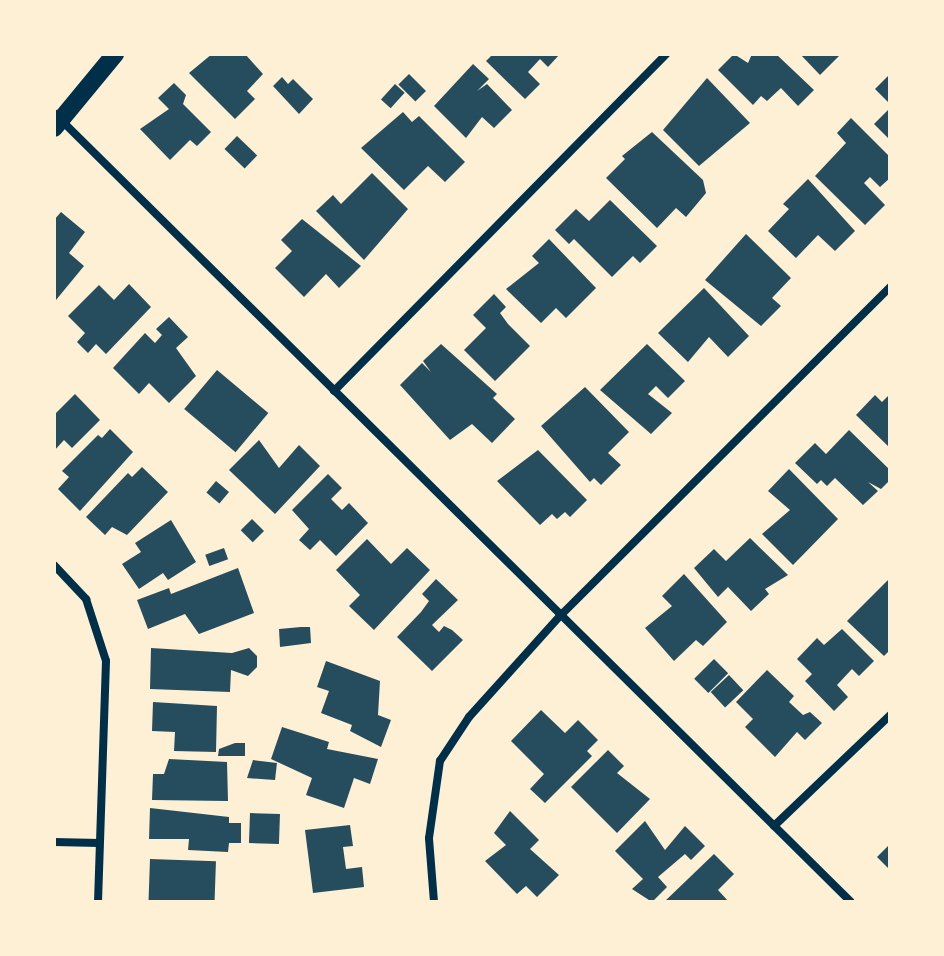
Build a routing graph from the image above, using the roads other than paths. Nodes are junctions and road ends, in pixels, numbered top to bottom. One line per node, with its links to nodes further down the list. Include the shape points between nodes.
1 (115, 54): 3 (main road)
2 (666, 54): 5 (street)
3 (56, 120): 5 (street)
4 (890, 287): 7 (street)
5 (334, 391): 7 (street)
6 (54, 565): 11 (street, via 86,599 106,661)
7 (561, 615): 9 (street); 13 (street, via 469,717 440,761 429,838)
8 (890, 715): 9 (street)
9 (774, 826): 14 (street)
10 (54, 842): 11 (street)
11 (99, 843): 12 (street)
12 (98, 902)
13 (434, 902)
14 (851, 902)

